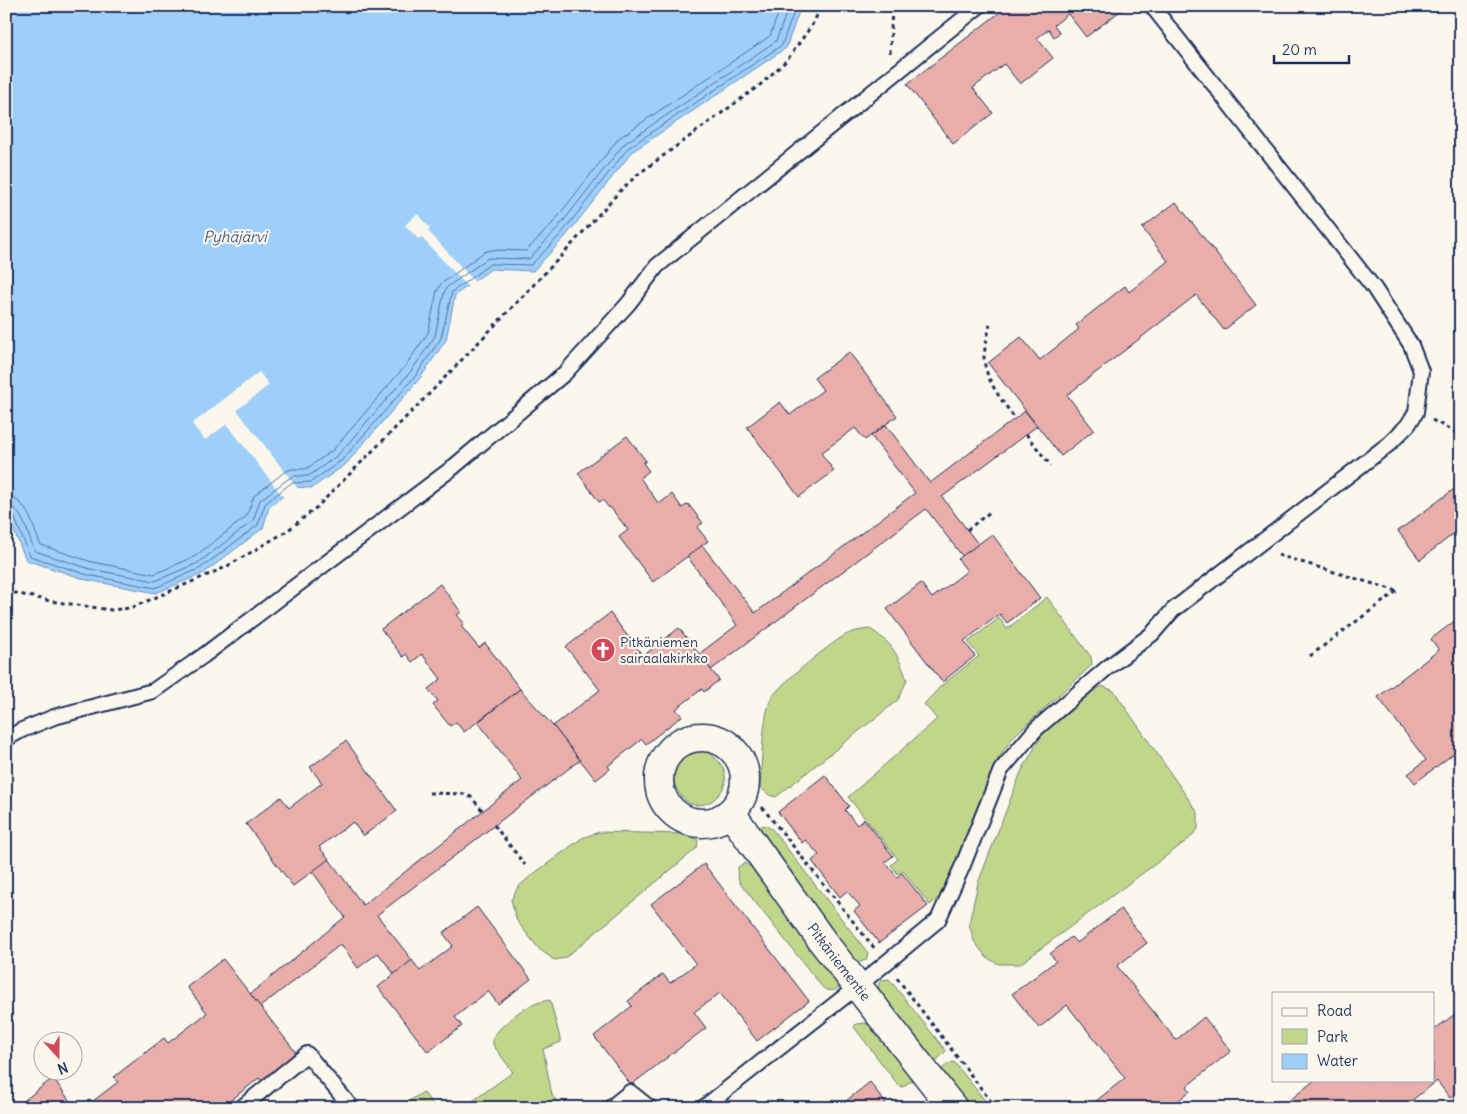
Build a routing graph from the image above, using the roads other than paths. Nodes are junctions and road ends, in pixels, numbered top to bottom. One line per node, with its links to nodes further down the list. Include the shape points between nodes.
1 (979, 6): 3 (lane, via 657,266 628,304 565,373 458,463 203,656 153,691 54,717)
2 (1152, 6): 5 (lane, via 1374,288 1406,337 1421,371 1416,412 1389,444 1173,610 1152,634 1036,729 1001,770 938,920)
3 (6, 739)
4 (731, 812): 4 (street, via 740,800 752,795 733,751 720,741 700,737 675,747 660,768 659,783 671,811 679,817 704,824 720,820); 5 (street, Pitkäniementie)
5 (858, 986): 10 (lane); 11 (street, Pitkäniementie)
6 (241, 1108): 7 (lane, via 307,1054)
7 (352, 1108)
8 (610, 1108): 9 (lane, via 630,1092)
9 (650, 1108)
10 (703, 1108)
11 (953, 1108)

